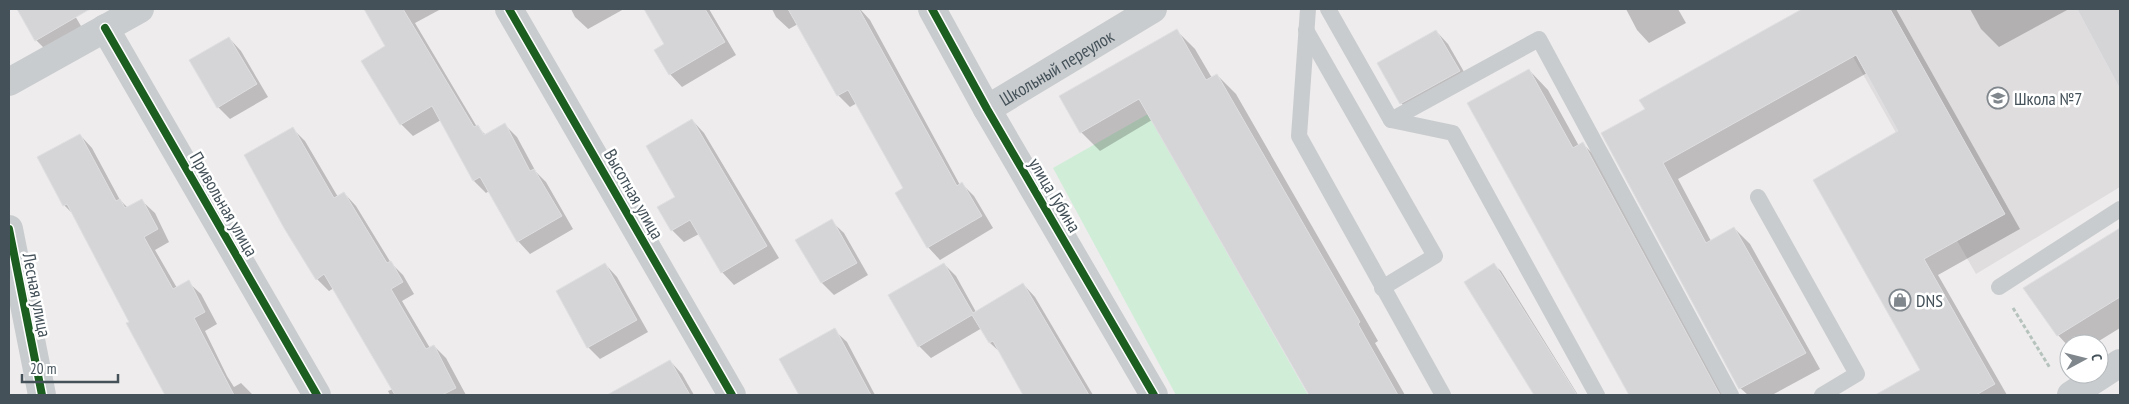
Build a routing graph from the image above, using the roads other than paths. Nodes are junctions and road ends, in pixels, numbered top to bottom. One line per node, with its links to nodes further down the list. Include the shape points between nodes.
1 (140, 9): 7 (street)
2 (509, 9): 20 (street, Высотная улица)
3 (932, 9): 10 (street, улица Губина)
4 (1152, 9): 10 (street, Школьный переулок)
5 (1308, 9): 8 (lane)
6 (1328, 9): 11 (lane)
7 (105, 28): 9 (street); 19 (street, Привольная улица)
8 (1306, 30): 16 (lane, via 1299,136); 16 (lane, via 1435,256)
9 (9, 82)
10 (987, 109): 21 (street, улица Губина)
11 (1391, 120): 23 (lane, via 1452,133); 24 (lane, via 1539,39)
12 (1758, 197): 25 (lane, via 1858,374)
13 (2120, 209): 15 (lane)
14 (9, 229): 18 (street, Лесная улица)
15 (1999, 287)
16 (1382, 288): 22 (lane)
17 (2120, 363): 26 (street)
18 (42, 395)
19 (317, 395)
20 (732, 395)
21 (1154, 395)
22 (1443, 395)
23 (1597, 395)
24 (1730, 395)
25 (1822, 395)
26 (2071, 395)

